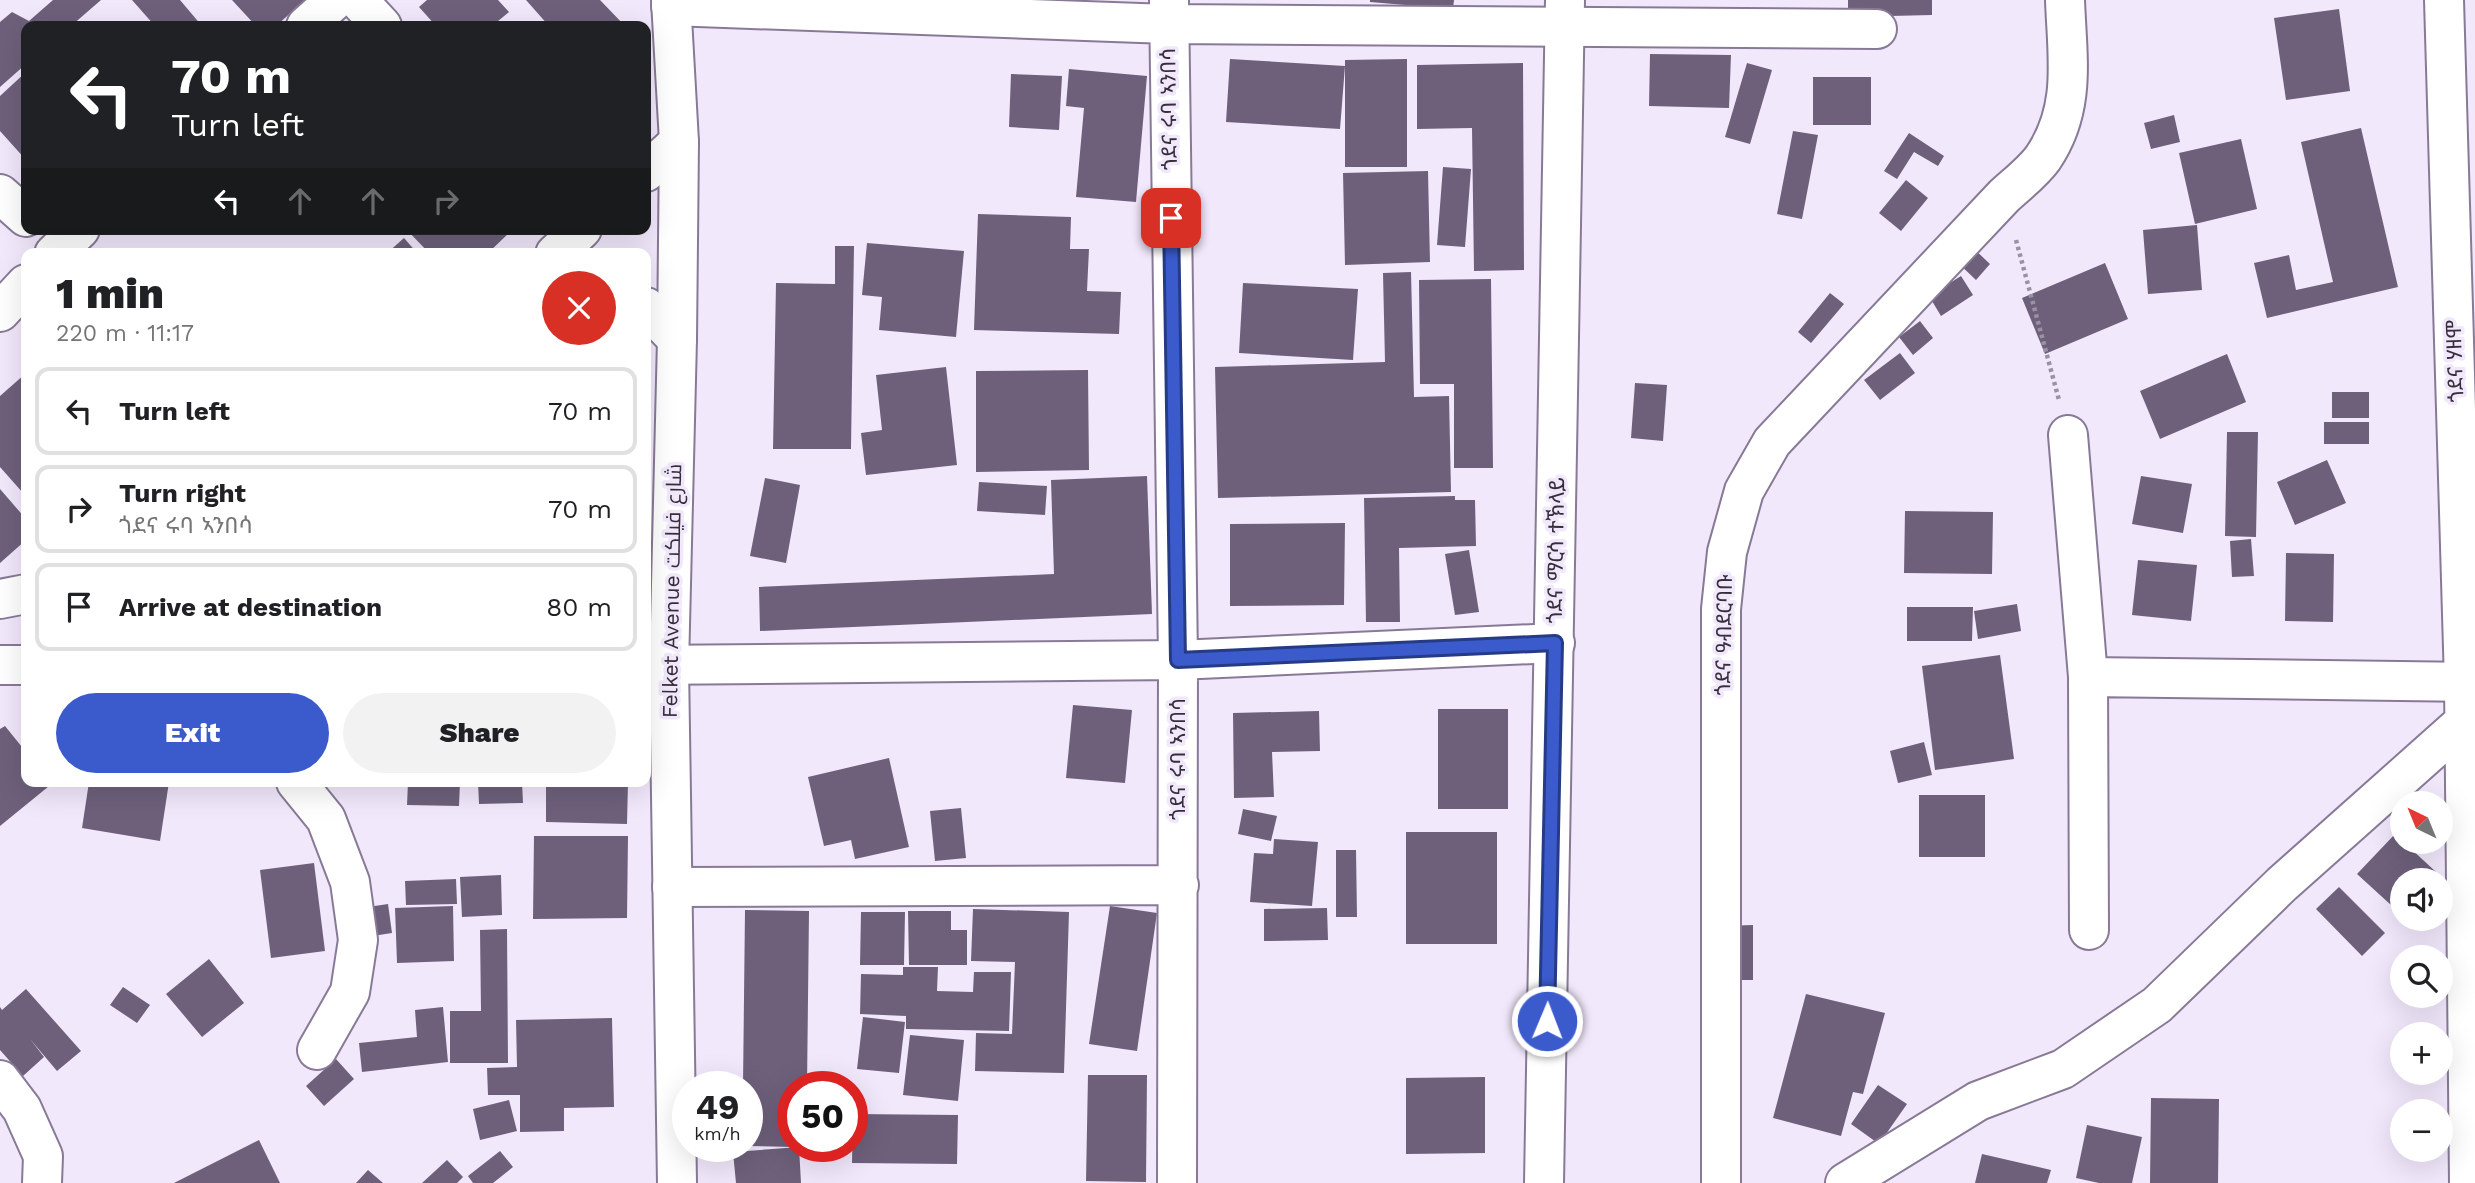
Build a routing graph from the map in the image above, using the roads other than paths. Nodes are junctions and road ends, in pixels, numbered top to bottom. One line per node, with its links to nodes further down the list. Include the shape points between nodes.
1 (335, 0): 8 (street)
2 (358, 0): 9 (street)
3 (2065, 0): 40 (street, ጎደና ዓብደርባቡ, via 2068,95 2059,128 2042,160 1772,442 1744,491 1727,552 1721,609)
4 (2444, 0): 28 (street, ጎደና ሃዘሞ)
5 (671, 3): 6 (street); 11 (street, Felket Avenue شارع فيلكت)
6 (1168, 12): 7 (street); 23 (street, ጎደና ሩባ ኣንበሳ)
7 (1565, 13): 10 (street); 22 (street, ጎደና ማርሳ ተኽላይ)
8 (312, 21)
9 (377, 21)
10 (1877, 29)
11 (679, 142): 12 (street); 18 (street, Felket Avenue شارع فيلكت)
12 (651, 167)
13 (0, 194): 14 (street)
14 (21, 213)
15 (21, 289): 16 (street)
16 (0, 312)
17 (651, 312): 18 (street)
18 (677, 339): 26 (street, Felket Avenue شارع فيلكت)
19 (2068, 435): 27 (street)
20 (21, 595): 21 (street)
21 (0, 599)
22 (1555, 643): 23 (street); 39 (street, ጎደና ማርሳ ተኽላይ)
23 (1178, 660): 26 (street); 31 (street, ጎደና ሩባ ኣንበሳ)
24 (0, 665): 25 (street)
25 (21, 665)
26 (657, 666): 32 (street, Felket Avenue شارع فيلكت)
27 (2088, 677): 28 (street); 33 (street)
28 (2470, 682): 29 (street, ጎደና ሃዘሞ)
29 (2464, 722): 41 (street, via 2283,884 2157,1005 2063,1069 1978,1101); 42 (street, ጎደና ሃዘሞ)
30 (300, 787): 34 (street, via 326,819 350,882 358,940 350,992)
31 (1179, 885): 32 (street); 38 (street, ጎደና ሩባ ኣንበሳ)
32 (672, 887): 37 (street, Felket Avenue شارع فيلكت)
33 (2089, 930)
34 (317, 1050)
35 (0, 1080): 36 (street, via 22,1109 43,1156)
36 (42, 1183)
37 (677, 1183)
38 (1177, 1183)
39 (1544, 1183)
40 (1721, 1183)
41 (1844, 1183)
42 (2469, 1183)

